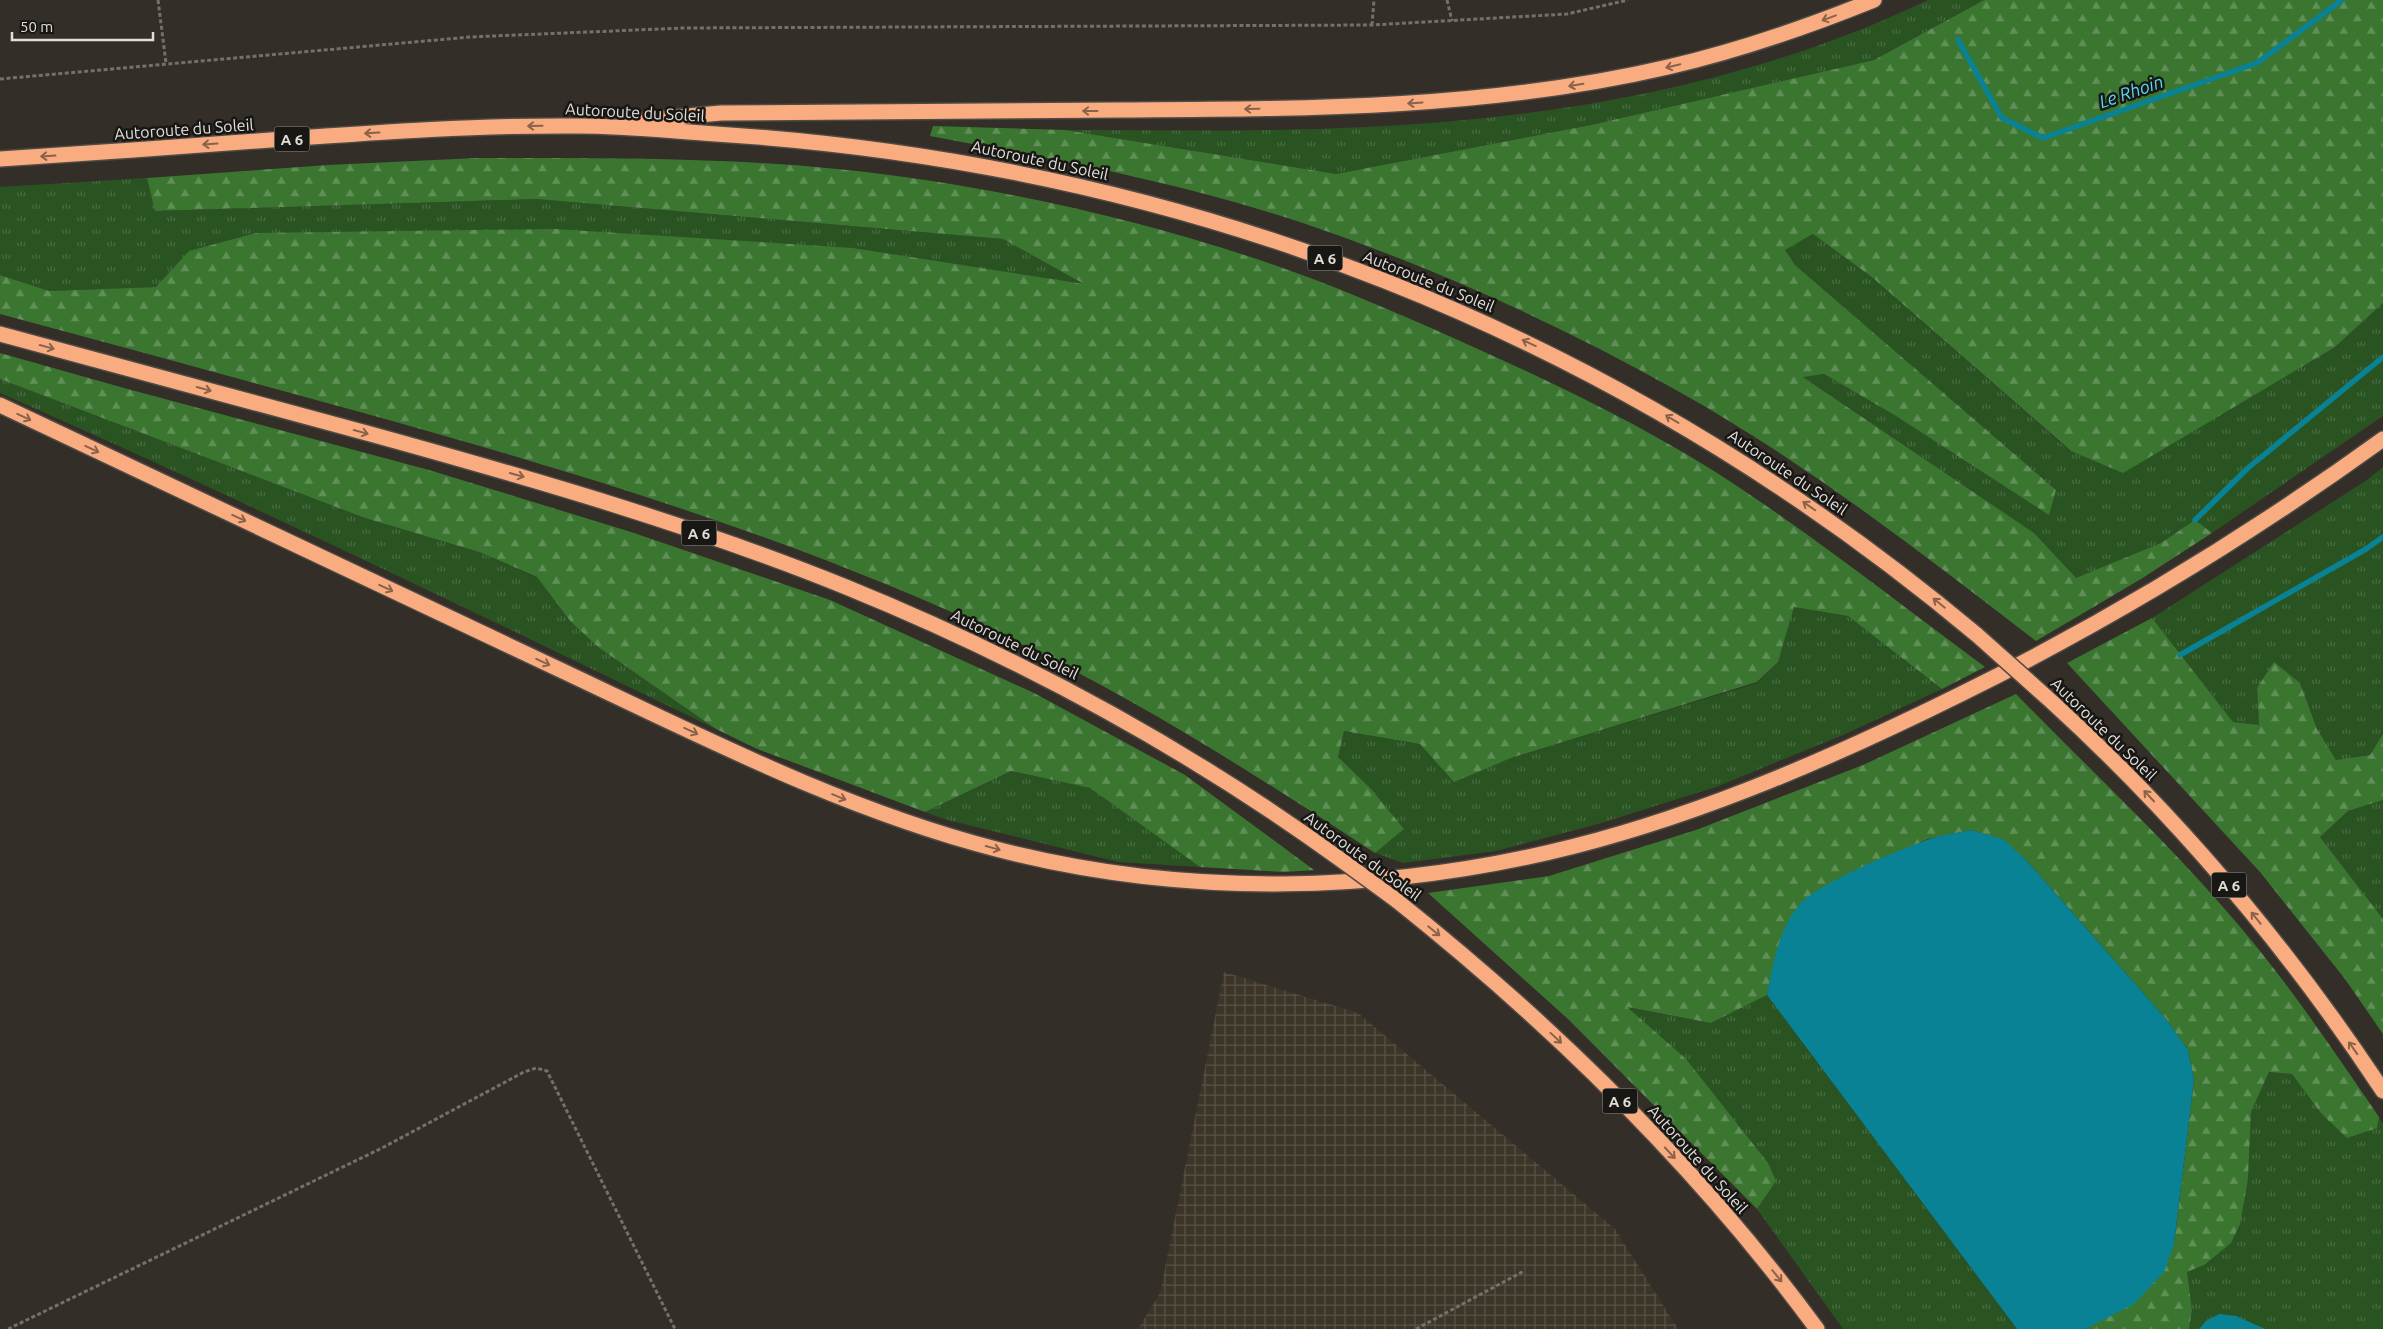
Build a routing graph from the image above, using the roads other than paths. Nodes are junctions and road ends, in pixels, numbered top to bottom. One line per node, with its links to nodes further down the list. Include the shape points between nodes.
1 (1874, 0): 2 (highway, one-way to 2, via 1780,35 1669,67 1581,84 1477,98 1260,109 721,113)
2 (584, 126): 3 (highway, Autoroute du Soleil / A 6, one-way to 3, via 418,130); 7 (highway, Autoroute du Soleil / A 6, one-way to 2, bridge, via 2329,1014 2239,897 2139,786 2052,702 1921,588 1824,516 1763,474 1603,380 1511,334 1401,286 1332,260 1153,203 1004,169 829,143)
3 (0, 159)
4 (0, 334): 8 (highway, Autoroute du Soleil / A 6, one-way to 8, bridge, via 536,481 682,527 819,576 944,629 1074,693 1200,766 1344,862 1396,900 1505,991 1630,1111 1734,1225)
5 (0, 405): 6 (highway, one-way to 6, via 595,686 856,804 968,841 1068,865 1159,878 1252,884 1326,883 1398,877 1546,853 1653,822 1791,771 1927,711 2099,623 2242,536)
6 (2383, 438)
7 (2382, 1090)
8 (1817, 1329)

